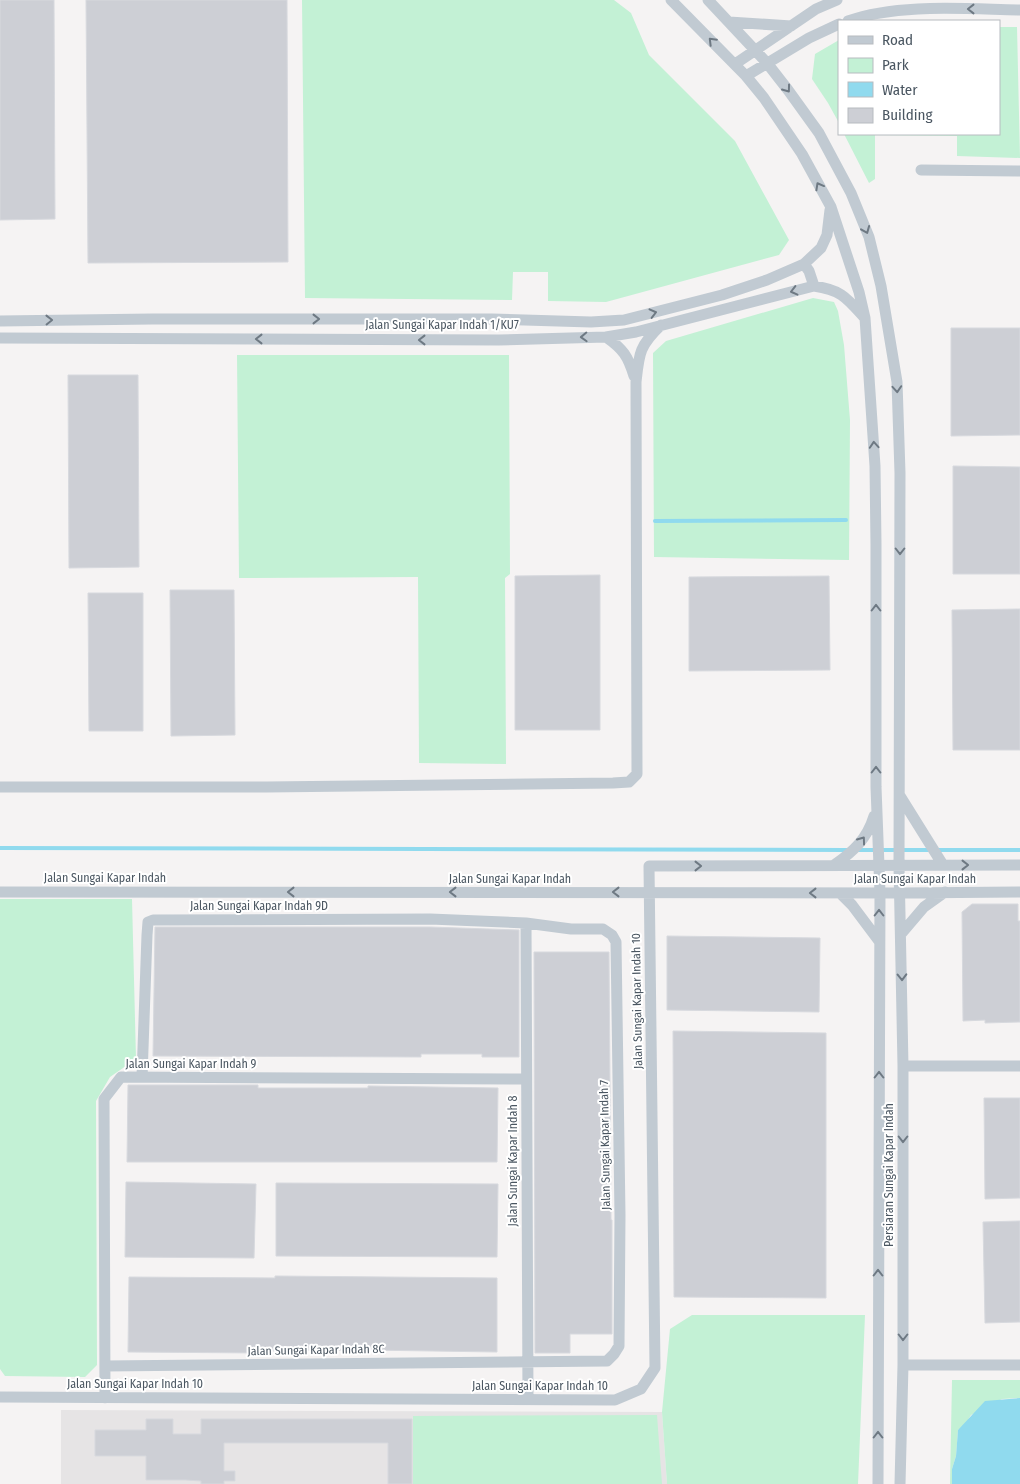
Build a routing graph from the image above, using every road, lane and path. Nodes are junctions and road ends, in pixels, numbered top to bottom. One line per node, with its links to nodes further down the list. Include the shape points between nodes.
1 (671, 0): 11 (street, Persiaran Sungai Kapar Indah, one-way to 1)
2 (708, 0): 6 (street, Persiaran Sungai Kapar Indah)
3 (836, 0): 8 (street)
4 (1020, 10): 5 (street, one-way to 5, via 928,9 874,14)
5 (852, 20)
6 (729, 22): 8 (street); 9 (street, Persiaran Sungai Kapar Indah)
7 (838, 24): 10 (street)
8 (791, 26): 9 (street)
9 (755, 50): 10 (street, Persiaran Sungai Kapar Indah); 11 (street)
10 (767, 63): 12 (street); 25 (street, Persiaran Sungai Kapar Indah, one-way to 25, via 819,133 851,193 869,237 887,319 899,420)
11 (735, 64): 12 (street, Persiaran Sungai Kapar Indah)
12 (746, 76): 15 (street, Persiaran Sungai Kapar Indah, one-way to 12, via 802,154)
13 (921, 170): 14 (street)
14 (1020, 171)
15 (831, 207): 16 (street, Jalan Sungai Kapar Indah 1/KU7, via 827,235 821,248); 18 (street, Persiaran Sungai Kapar Indah)
16 (804, 264): 17 (street); 19 (street, Jalan Sungai Kapar Indah 1/KU7, one-way to 16, via 624,320 722,295)
17 (814, 286): 18 (street, Jalan Sungai Kapar Indah 1/KU7, via 833,288); 20 (street, Jalan Sungai Kapar Indah 1/KU7, one-way to 20)
18 (865, 318): 26 (street, Persiaran Sungai Kapar Indah, one-way to 18, via 875,466)
19 (0, 321)
20 (661, 325): 21 (street, Jalan Sungai Kapar Indah 1/KU7); 23 (street, via 642,348)
21 (606, 337): 22 (street, Jalan Sungai Kapar Indah 1/KU7, one-way to 22, via 499,340); 23 (street, via 629,360)
22 (0, 338)
23 (636, 382): 24 (street, via 637,774 629,782 267,788)
24 (0, 787)
25 (900, 796): 28 (street, Persiaran Sungai Kapar Indah); 32 (street)
26 (877, 806): 27 (street, Persiaran Sungai Kapar Indah); 31 (street, one-way to 26, via 862,841)
27 (879, 861): 28 (street, Jalan Sungai Kapar Indah); 31 (street, Jalan Sungai Kapar Indah); 38 (street, Persiaran Sungai Kapar Indah)
28 (899, 861): 32 (street, Jalan Sungai Kapar Indah); 39 (street, Persiaran Sungai Kapar Indah)
29 (1020, 865): 32 (street, Jalan Sungai Kapar Indah, one-way to 29)
30 (649, 866): 31 (street, Jalan Sungai Kapar Indah, one-way to 31); 34 (street, Jalan Sungai Kapar Indah 10)
31 (834, 866)
32 (943, 866)
33 (0, 892): 34 (street, Jalan Sungai Kapar Indah, one-way to 33)
34 (650, 892): 37 (street, Jalan Sungai Kapar Indah, one-way to 34); 53 (street, Jalan Sungai Kapar Indah 10, via 655,1368 641,1389 615,1400)
35 (945, 892): 36 (street, Jalan Sungai Kapar Indah); 39 (street, Jalan Sungai Kapar Indah); 41 (street, via 924,907)
36 (1020, 892)
37 (840, 893): 38 (street, Jalan Sungai Kapar Indah); 42 (street)
38 (880, 893): 39 (street, Jalan Sungai Kapar Indah); 42 (street, Persiaran Sungai Kapar Indah, one-way to 38)
39 (900, 893): 41 (street, Persiaran Sungai Kapar Indah)
40 (526, 923): 45 (street, Jalan Sungai Kapar Indah 9D, via 430,919 148,922); 46 (street, Jalan Sungai Kapar Indah 8); 47 (street, Jalan Sungai Kapar Indah 7, via 603,929 616,942 620,1215 619,1346 614,1354 607,1361)
41 (901, 934): 43 (street, Persiaran Sungai Kapar Indah, one-way to 43)
42 (879, 940): 54 (street, Persiaran Sungai Kapar Indah, one-way to 42)
43 (903, 1066): 44 (street); 48 (street, Persiaran Sungai Kapar Indah, one-way to 48)
44 (1020, 1066)
45 (142, 1077): 46 (street, Jalan Sungai Kapar Indah 9); 50 (street, Jalan Sungai Kapar Indah 9, via 121,1077 104,1099)
46 (526, 1079): 47 (street, Jalan Sungai Kapar Indah 8)
47 (528, 1361): 50 (street, Jalan Sungai Kapar Indah 8C); 53 (street, Jalan Sungai Kapar Indah 8)
48 (903, 1365): 49 (street); 55 (street, Persiaran Sungai Kapar Indah)
49 (1020, 1365)
50 (105, 1366): 52 (street, Jalan Sungai Kapar Indah 9)
51 (0, 1397): 52 (street, Jalan Sungai Kapar Indah 10)
52 (105, 1398): 53 (street, Jalan Sungai Kapar Indah 10)
53 (528, 1399)
54 (878, 1484)
55 (900, 1484)

